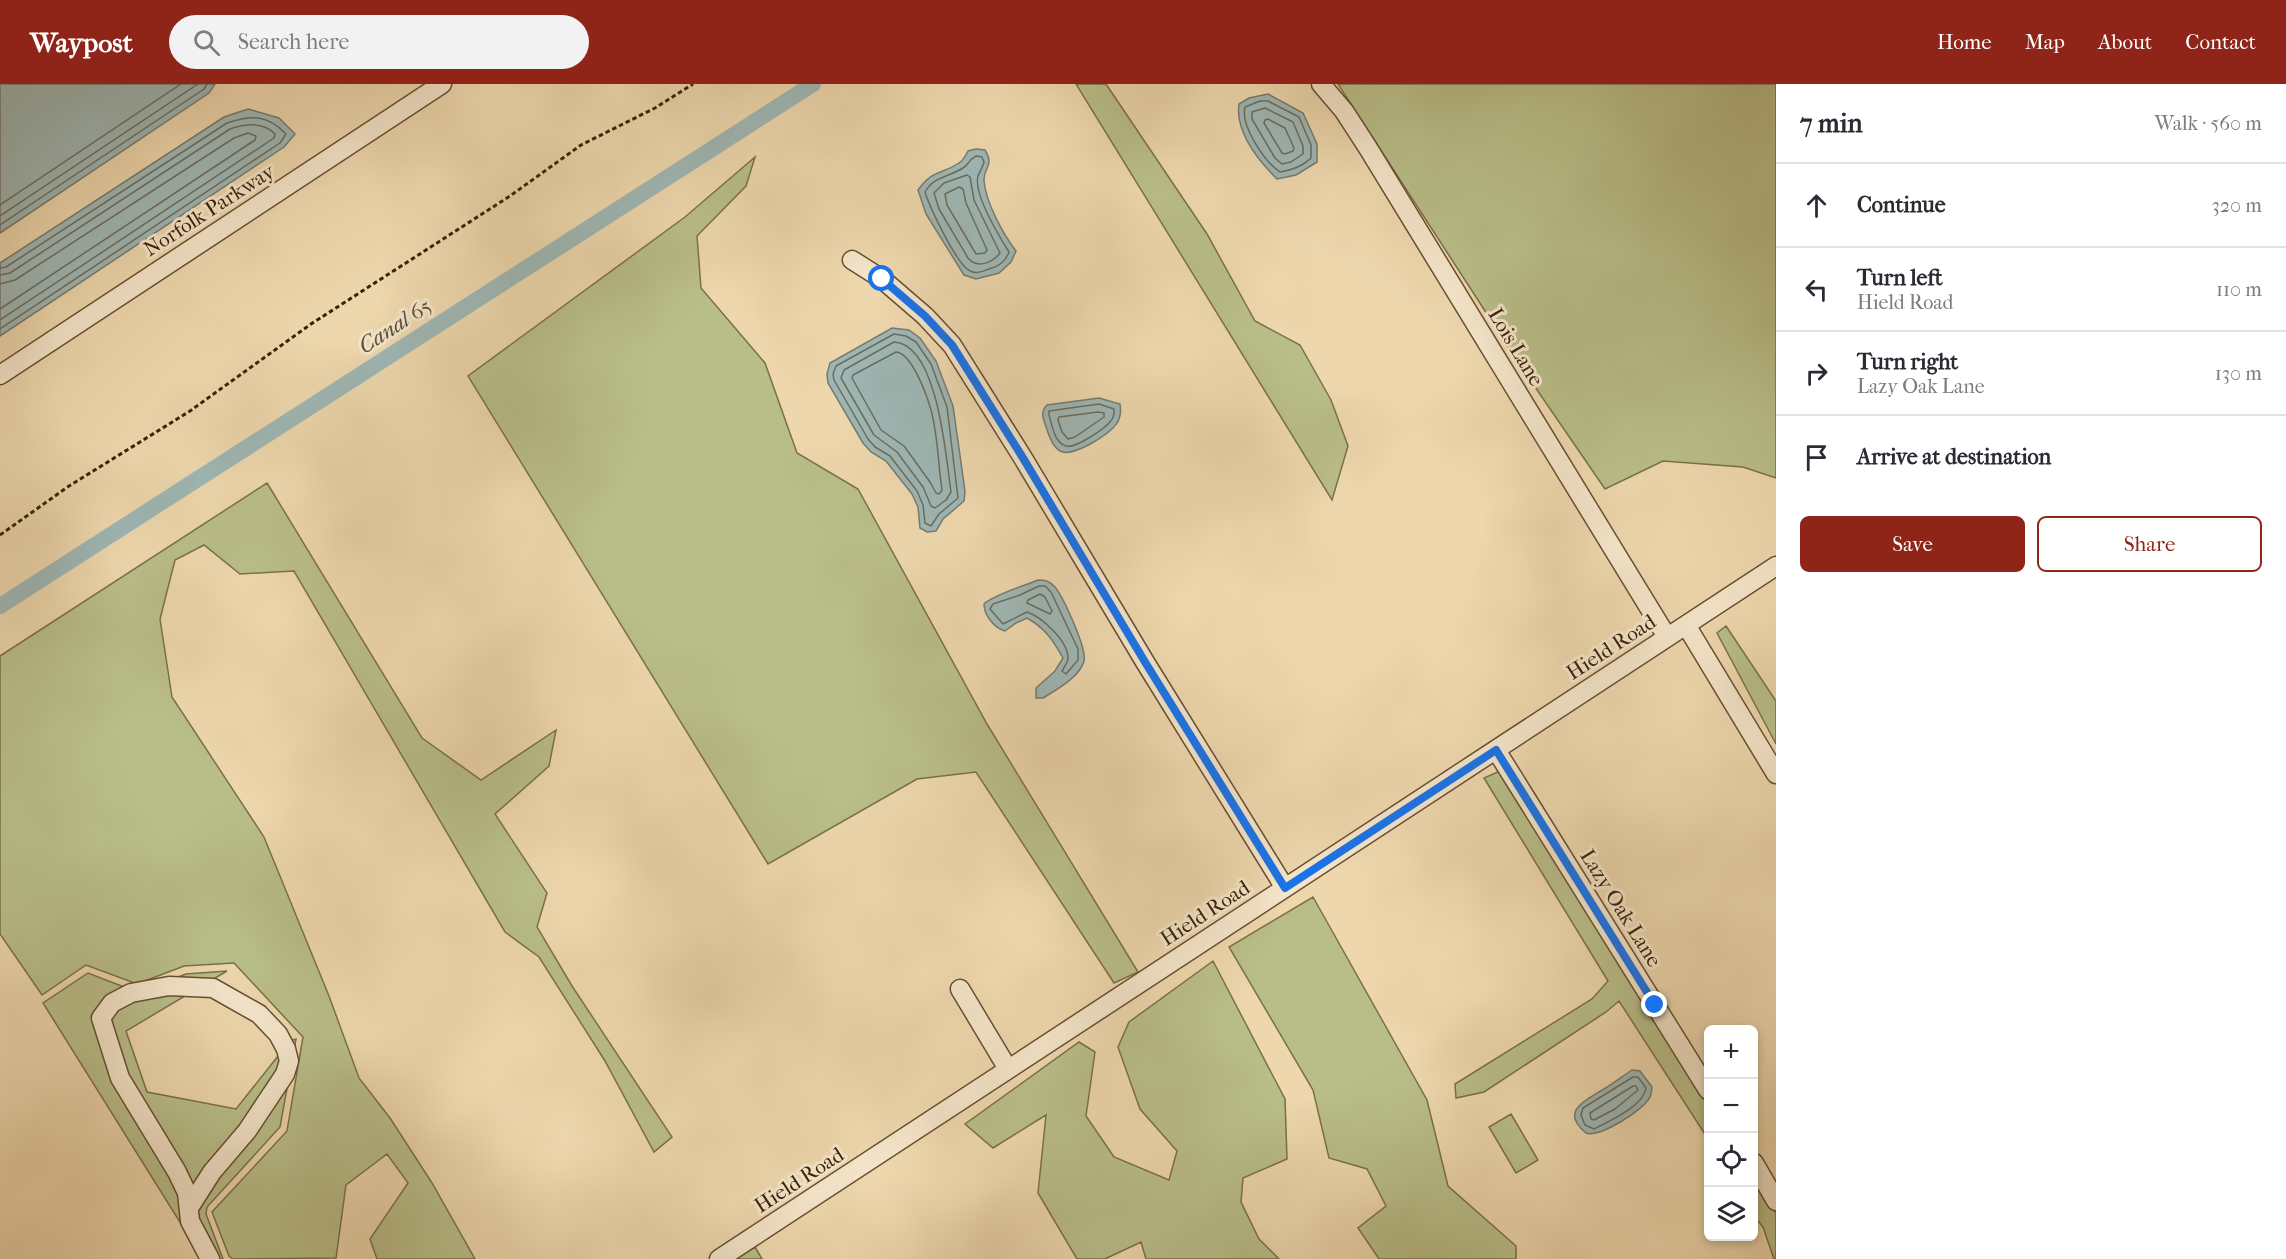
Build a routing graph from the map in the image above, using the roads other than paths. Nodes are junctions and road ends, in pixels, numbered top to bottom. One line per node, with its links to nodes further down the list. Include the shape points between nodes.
1 (442, 84): 4 (street, Norfolk Parkway)
2 (1321, 84): 7 (street, Lois Lane, via 1368,148)
3 (852, 260): 10 (street, via 882,279 952,345)
4 (0, 375)
5 (1776, 566): 6 (street, Hield Road)
6 (1686, 625): 7 (street, Hield Road); 9 (street)
7 (1667, 637): 8 (street, Hield Road)
8 (1496, 750): 10 (street, Hield Road); 13 (street, Lazy Oak Lane)
9 (1776, 774)
10 (1285, 888): 12 (street, Hield Road)
11 (960, 989): 12 (street)
12 (1008, 1069): 18 (street, Hield Road)
13 (1704, 1084)
14 (1758, 1171): 15 (street)
15 (1776, 1201)
16 (189, 1208): 16 (street, via 177,1172 120,1078 101,1018 112,1002 131,993 169,986 213,988 259,1014 278,1034 289,1061 285,1074 253,1122 212,1172); 17 (street, via 190,1221)
17 (210, 1259)
18 (719, 1259)

